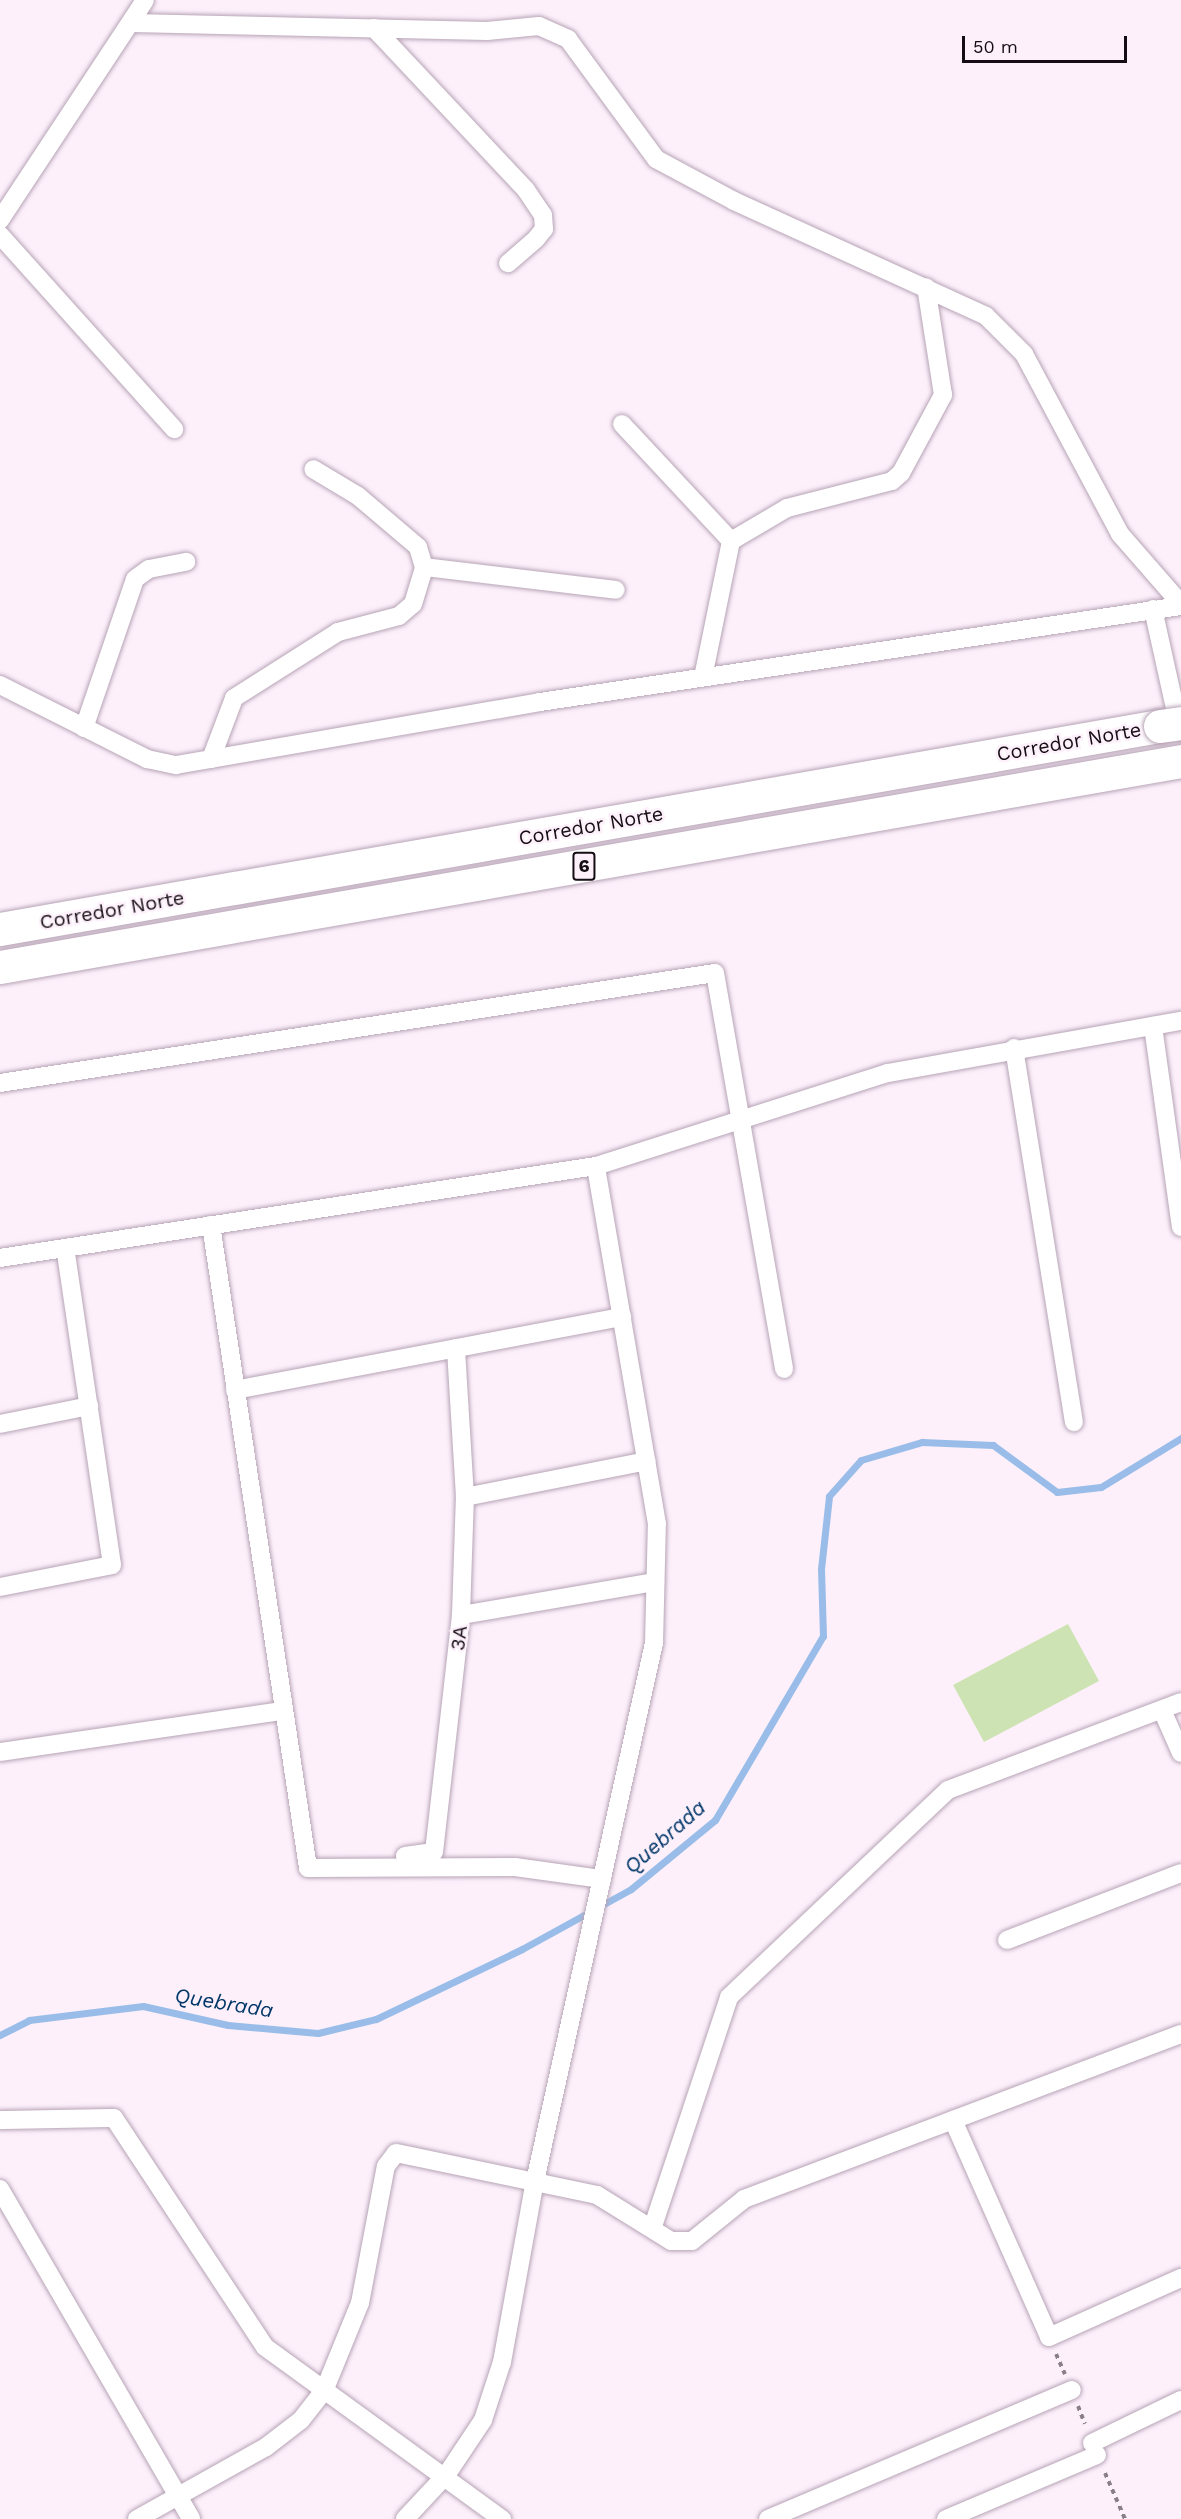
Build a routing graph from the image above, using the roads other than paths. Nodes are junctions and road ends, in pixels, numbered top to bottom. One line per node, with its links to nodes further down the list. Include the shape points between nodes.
1 (145, 0): 2 (street)
2 (132, 23): 3 (street); 4 (street)
3 (374, 28): 6 (street, via 526,190 543,216 540,234); 7 (street, via 539,26 568,39 656,159 734,201)
4 (0, 220)
5 (0, 235): 9 (street)
6 (508, 262)
7 (926, 287): 11 (street, via 943,395 901,473 892,481 787,508); 15 (street, via 986,316 1024,354 1120,534)
8 (622, 424): 11 (street)
9 (174, 429)
10 (313, 469): 13 (street, via 379,512 418,547)
11 (731, 541): 17 (street)
12 (186, 562): 19 (street, via 149,569 135,579)
13 (424, 567): 14 (street); 21 (street, via 407,612 338,632 234,698)
14 (616, 590)
15 (1181, 605): 16 (street)
16 (1153, 609): 17 (street); 20 (street)
17 (703, 677): 21 (street)
18 (0, 685): 19 (street)
19 (84, 728): 21 (street, via 147,759 176,765)
20 (1174, 742): 22 (highway, Corredor Norte / 6); 23 (highway, Corredor Norte / 6)
21 (211, 759)
22 (0, 929)
23 (0, 967)
24 (1181, 1021): 25 (street)
25 (1153, 1026): 26 (street); 31 (street)
26 (1014, 1048): 28 (street, via 826,1088); 39 (street)
27 (0, 1083): 28 (street, via 715,973)
28 (740, 1120): 29 (street); 36 (street)
29 (596, 1166): 30 (street); 34 (street)
30 (211, 1225): 32 (street); 37 (street)
31 (1181, 1227)
32 (65, 1248): 33 (street); 38 (street)
33 (0, 1258)
34 (622, 1317): 35 (street); 41 (street)
35 (456, 1348): 37 (street); 42 (street, 3A)
36 (784, 1369)
37 (235, 1390): 48 (street)
38 (89, 1406): 40 (street); 44 (street, via 112,1565)
39 (1074, 1422)
40 (0, 1424)
41 (646, 1461): 42 (street); 43 (street, via 657,1524)
42 (465, 1497): 45 (street, 3A)
43 (655, 1582): 45 (street); 53 (street, via 654,1643)
44 (0, 1587)
45 (462, 1615): 51 (street, 3A, via 434,1852 375,1860)
46 (1181, 1702): 47 (street)
47 (1162, 1710): 50 (street); 60 (street, via 948,1790 729,1997)
48 (282, 1711): 49 (street); 51 (street, via 308,1868)
49 (0, 1752)
50 (1181, 1753)
51 (360, 1867): 53 (street, via 515,1867)
52 (1181, 1873): 54 (street)
53 (601, 1884): 58 (street)
54 (1007, 1940)
55 (1181, 2034): 57 (street)
56 (0, 2120): 63 (street, via 114,2118 265,2347)
57 (953, 2120): 60 (street, via 744,2199 692,2241 671,2241); 61 (street, via 1049,2337)
58 (535, 2181): 60 (street, via 597,2195); 63 (street, via 396,2154 390,2157 360,2303); 65 (street, via 502,2362 483,2420)
59 (0, 2189): 66 (street)
60 (653, 2226)
61 (1181, 2278)
62 (1072, 2390): 71 (street)
63 (324, 2391): 65 (street); 66 (street, via 301,2420 266,2447)
64 (1181, 2400): 72 (street, via 1095,2449)
65 (447, 2474): 69 (street); 70 (street)
66 (179, 2496): 67 (street); 68 (street)
67 (137, 2519)
68 (191, 2519)
69 (405, 2519)
70 (502, 2519)
71 (768, 2519)
72 (946, 2519)

